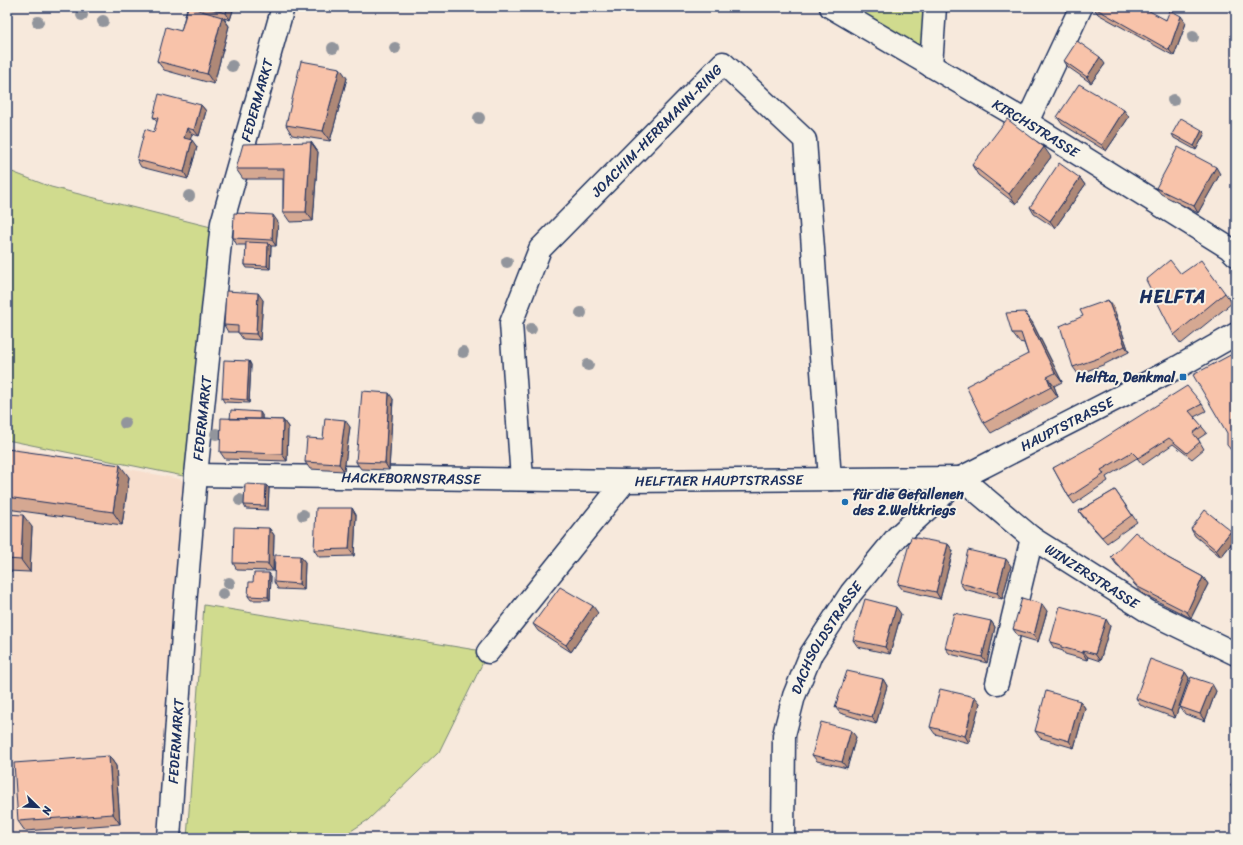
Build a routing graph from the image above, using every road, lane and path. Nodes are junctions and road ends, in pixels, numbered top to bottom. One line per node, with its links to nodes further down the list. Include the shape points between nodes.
1 (283, 7): 9 (street, FEDERMARKT, via 222,223)
2 (831, 7): 5 (street, KIRCHSTRASSE)
3 (935, 7): 5 (street)
4 (1081, 7): 6 (street)
5 (931, 66): 6 (street, KIRCHSTRASSE)
6 (1027, 122): 7 (street, KIRCHSTRASSE, via 1229,248)
7 (1236, 256)
8 (1236, 334): 10 (street, HAUPTSTRASSE, via 1178,367)
9 (196, 475): 11 (street, HACKEBORNSTRASSE); 18 (street, FEDERMARKT)
10 (961, 478): 12 (street, HELFTAER HAUPTSTRASSE); 14 (street, WINZERSTRASSE); 19 (street, DACHSOLDSTRASSE, via 897,537 851,593 811,654 794,696 784,735)
11 (522, 479): 12 (street, JOACHIM-HERRMANN-RING, via 511,323 540,249 723,63 805,140); 13 (street, HACKEBORNSTRASSE)
12 (830, 480): 13 (street, HELFTAER HAUPTSTRASSE)
13 (625, 481): 15 (street, HELFTAER HAUPTSTRASSE)
14 (1032, 538): 16 (street, WINZERSTRASSE, via 1149,612); 17 (street)
15 (488, 652)
16 (1236, 654)
17 (997, 683)
18 (170, 838)
19 (783, 838)

